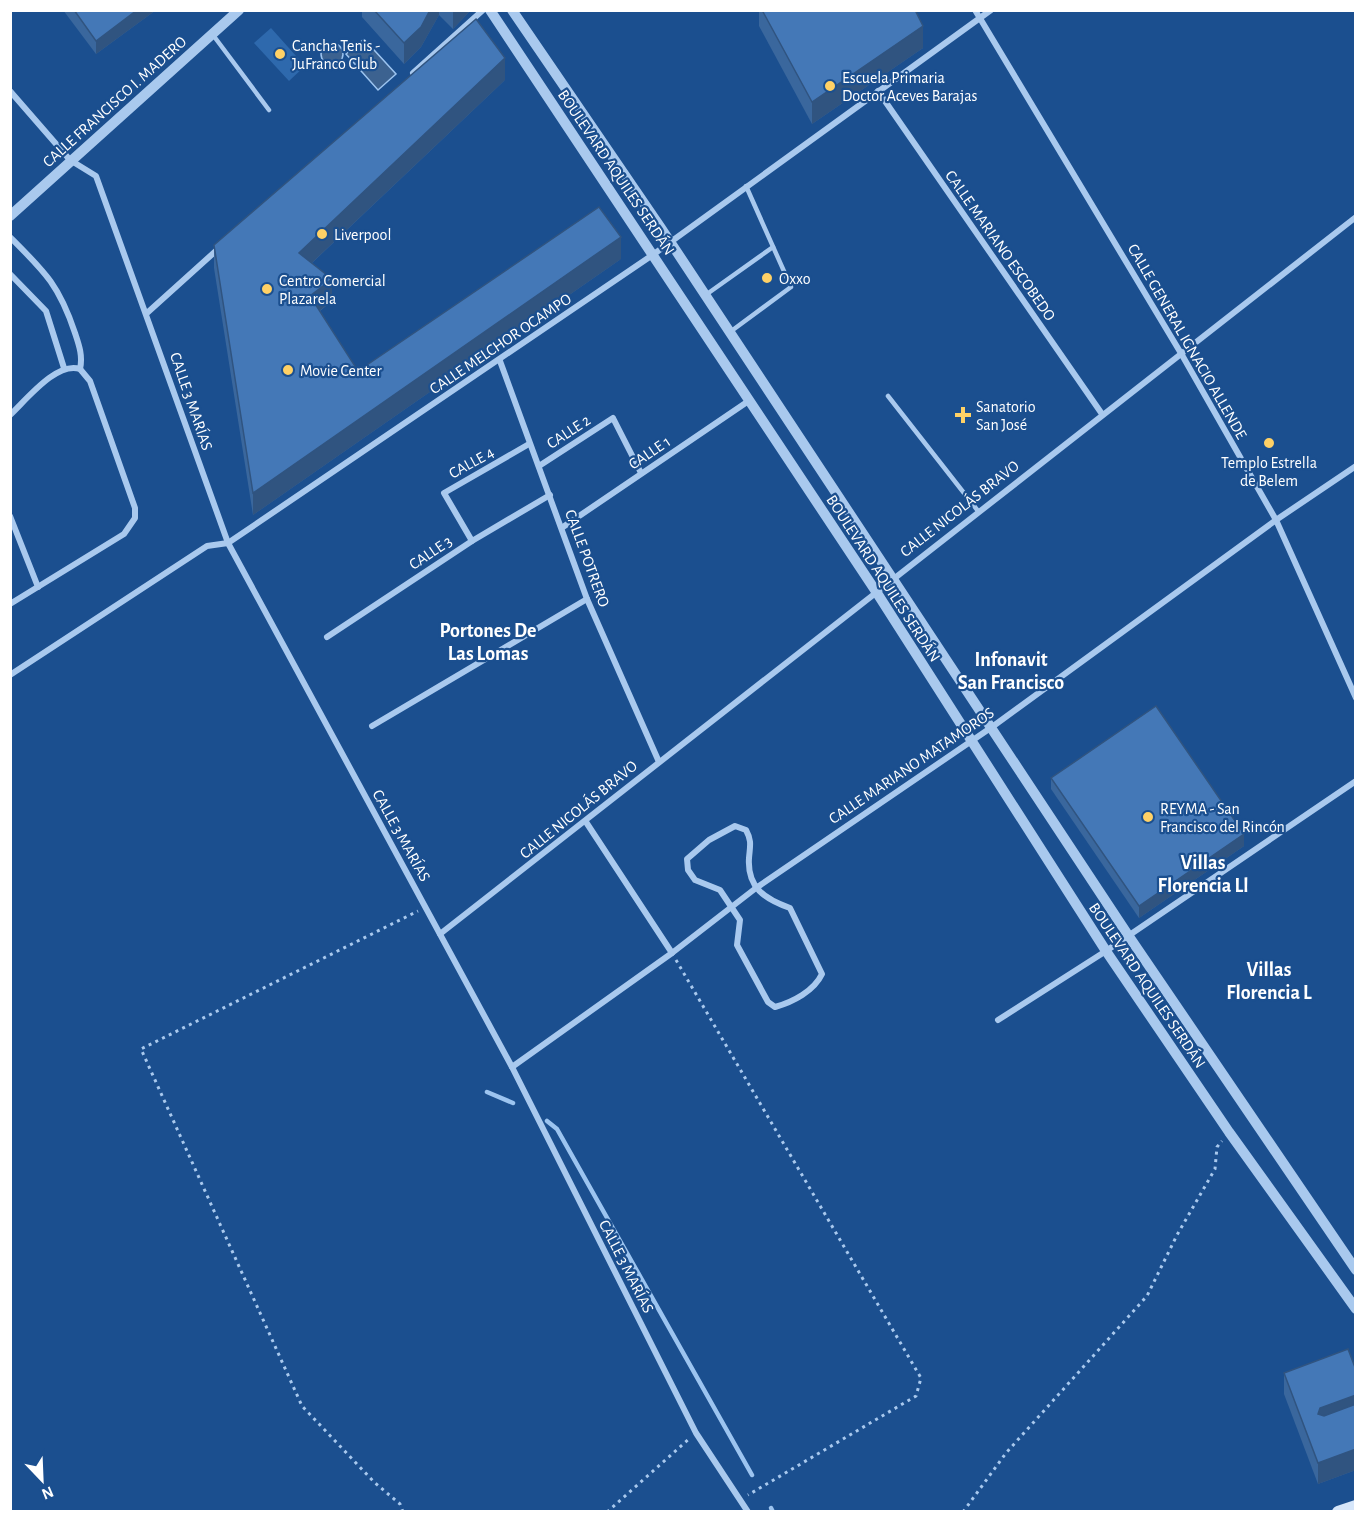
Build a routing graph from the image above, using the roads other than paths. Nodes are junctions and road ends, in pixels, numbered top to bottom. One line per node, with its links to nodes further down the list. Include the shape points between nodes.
1 (239, 10): 8 (street, CALLE FRANCISCO I. MADERO)
2 (483, 10): 9 (street)
3 (490, 10): 21 (street, BOULEVARD AQUILES SERDÁN)
4 (512, 10): 19 (street, BOULEVARD AQUILES SERDÁN)
5 (975, 10): 7 (street, CALLE GENERAL IGNACIO ALLENDE)
6 (991, 10): 7 (street, CALLE MELCHOR OCAMPO)
7 (980, 20): 11 (street, CALLE MELCHOR OCAMPO); 26 (street, CALLE GENERAL IGNACIO ALLENDE)
8 (212, 34): 12 (lane); 13 (street, CALLE FRANCISCO I. MADERO)
9 (403, 82)
10 (10, 91): 13 (street, CALLE 3 MARÍAS)
11 (878, 91): 14 (street, CALLE MELCHOR OCAMPO); 32 (street, CALLE MARIANO ESCOBEDO)
12 (269, 110)
13 (70, 160): 15 (street, CALLE FRANCISCO I. MADERO); 24 (street, CALLE 3 MARÍAS, via 96,176)
14 (746, 186): 19 (street, CALLE MELCHOR OCAMPO); 20 (lane)
15 (10, 216)
16 (1356, 217): 26 (street, CALLE NICOLÁS BRAVO)
17 (10, 237): 29 (street, via 60,293 80,348)
18 (226, 241): 24 (street)
19 (669, 242): 21 (street, CALLE MELCHOR OCAMPO); 23 (street, BOULEVARD AQUILES SERDÁN)
20 (773, 247): 23 (lane); 25 (lane, via 791,287)
21 (654, 254): 27 (street, CALLE MELCHOR OCAMPO); 31 (street, BOULEVARD AQUILES SERDÁN)
22 (10, 274): 28 (street, via 46,311)
23 (704, 295): 25 (street, BOULEVARD AQUILES SERDÁN)
24 (147, 313): 44 (street, CALLE 3 MARÍAS)
25 (729, 332): 45 (street, BOULEVARD AQUILES SERDÁN)
26 (1182, 355): 32 (street, CALLE NICOLÁS BRAVO); 41 (street, CALLE GENERAL IGNACIO ALLENDE)
27 (500, 361): 34 (street, CALLE POTRERO); 44 (street, CALLE MELCHOR OCAMPO)
28 (64, 368): 29 (street); 33 (street)
29 (80, 369): 46 (street, via 90,381 125,475 135,518 124,534)
30 (888, 396): 39 (lane)
31 (750, 400): 37 (street, CALLE 1); 47 (street, BOULEVARD AQUILES SERDÁN)
32 (1102, 414): 39 (street, CALLE NICOLÁS BRAVO)
33 (10, 415)
34 (529, 444): 35 (street, CALLE POTRERO); 43 (street, CALLE 4, via 444,493)
35 (538, 466): 37 (street, CALLE 2, via 613,417); 38 (street, CALLE POTRERO)
36 (1356, 466): 41 (street, CALLE MARIANO MATAMOROS)
37 (641, 473): 42 (street, CALLE 1)
38 (550, 495): 42 (street, CALLE POTRERO); 43 (street, CALLE 3)
39 (978, 511): 45 (street, CALLE NICOLÁS BRAVO)
40 (10, 516): 46 (street)
41 (1276, 520): 52 (street, CALLE GENERAL IGNACIO ALLENDE); 54 (street, CALLE MARIANO MATAMOROS)
42 (563, 527): 48 (street, CALLE POTRERO)
43 (472, 541): 50 (street, CALLE 3)
44 (228, 543): 51 (street, CALLE MELCHOR OCAMPO, via 207,546); 61 (street, CALLE 3 MARÍAS)
45 (892, 578): 47 (street, CALLE NICOLÁS BRAVO); 54 (street, BOULEVARD AQUILES SERDÁN)
46 (38, 587): 49 (street)
47 (877, 593): 55 (street, BOULEVARD AQUILES SERDÁN); 56 (street, CALLE NICOLÁS BRAVO)
48 (587, 599): 53 (street); 56 (street, CALLE POTRERO)
49 (10, 604)
50 (327, 637)
51 (10, 675)
52 (1356, 698)
53 (372, 726)
54 (992, 727): 55 (street, CALLE MARIANO MATAMOROS); 62 (street, BOULEVARD AQUILES SERDÁN)
55 (972, 740): 59 (street, CALLE MARIANO MATAMOROS); 63 (street, BOULEVARD AQUILES SERDÁN)
56 (659, 762): 58 (street, CALLE NICOLÁS BRAVO)
57 (1356, 781): 62 (street)
58 (586, 822): 61 (street, CALLE NICOLÁS BRAVO); 64 (street)
59 (756, 888): 60 (street, CALLE MARIANO MATAMOROS); 60 (street, via 749,860 752,841 746,830 735,826 709,840 687,860 688,870 695,880 720,890); 60 (street, via 768,900 790,908 822,974 818,984 789,1003 775,1007 768,1002 737,945 740,920)
60 (732, 906): 64 (street, CALLE MARIANO MATAMOROS)
61 (440, 934): 66 (street, CALLE 3 MARÍAS)
62 (1128, 935): 63 (street); 67 (street, BOULEVARD AQUILES SERDÁN)
63 (1106, 951): 65 (street); 68 (street, BOULEVARD AQUILES SERDÁN)
64 (672, 953): 66 (street, CALLE MARIANO MATAMOROS)
65 (998, 1020)
66 (512, 1066): 70 (street, CALLE 3 MARÍAS, via 696,1433)
67 (1356, 1270)
68 (1356, 1309)
69 (1356, 1506): 71 (main road)
70 (748, 1512)
71 (1338, 1512)

